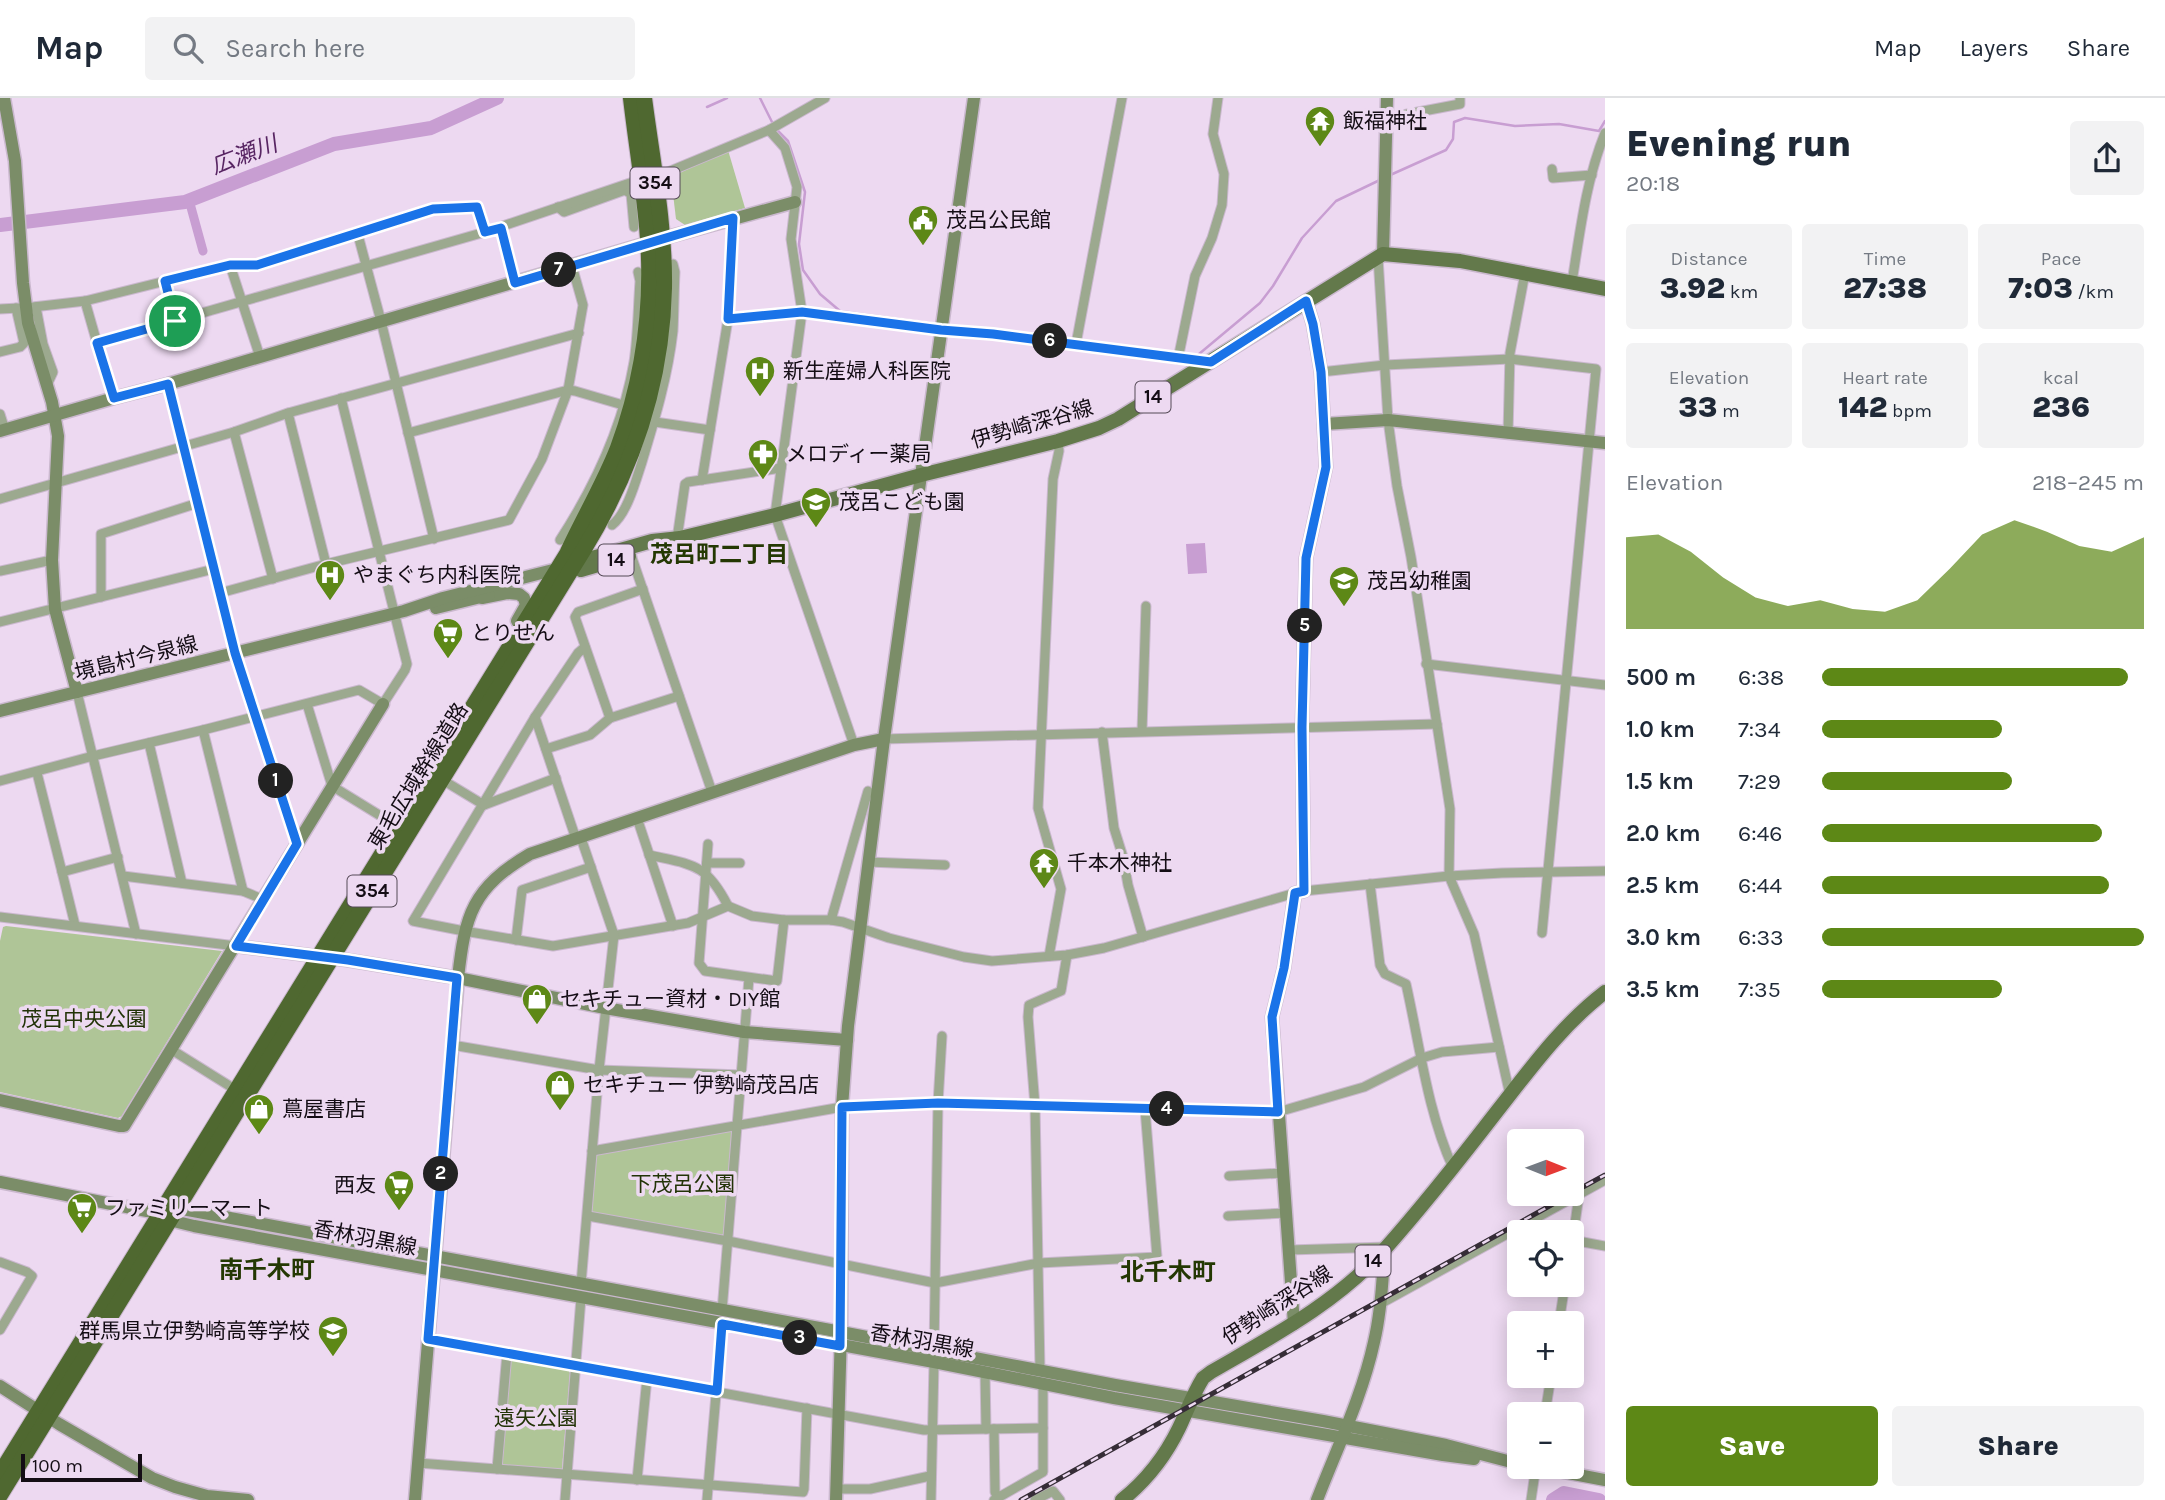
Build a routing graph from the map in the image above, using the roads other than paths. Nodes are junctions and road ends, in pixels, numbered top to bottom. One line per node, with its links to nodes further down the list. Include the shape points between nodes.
1 (4, 98): 61 (street, via 15,163 27,323)
2 (631, 98): 12 (highway, 東毛広域幹線道路 / 354)
3 (644, 98): 12 (highway, 東毛広域幹線道路 / 354)
4 (825, 98): 11 (street)
5 (974, 98): 47 (street)
6 (1122, 98): 50 (street)
7 (1218, 98): 54 (street, via 1213,134 1224,174 1222,205 1195,275)
8 (1387, 98): 10 (street)
9 (1460, 98): 10 (street, via 1460,104)
10 (1387, 118): 26 (street)
11 (773, 127): 15 (street); 18 (street, via 797,187)
12 (642, 132): 25 (highway, 東毛広域幹線道路 / 354)
13 (1605, 133): 16 (street)
14 (1552, 169): 16 (street, via 1553,178)
15 (663, 174)
16 (1592, 175): 34 (street)
17 (633, 182): 19 (street)
18 (795, 202): 20 (street); 43 (street, via 791,239)
19 (558, 207): 21 (street, via 564,212 625,190 631,194); 22 (street)
20 (733, 218): 25 (street); 44 (street)
21 (635, 227)
22 (501, 228): 23 (street); 35 (street)
23 (485, 232): 24 (street, via 477,207 433,209); 30 (street)
24 (358, 234): 28 (street, via 257,265); 30 (street)
25 (655, 241): 29 (street); 36 (highway, 東毛広域幹線道路 / 354); 53 (highway, 東毛広域幹線道路 / 354)
26 (1380, 255): 32 (main road, via 1461,261); 39 (main road, 伊勢崎深谷線 / 14); 57 (street)
27 (673, 264): 41 (street)
28 (230, 265): 33 (street); 40 (street)
29 (572, 266): 35 (street); 48 (street, via 583,305)
30 (367, 268): 40 (street); 46 (street)
31 (638, 272): 53 (street)
32 (1525, 273): 34 (main road); 55 (street)
33 (165, 281): 38 (street); 45 (street)
34 (1573, 282): 37 (main road)
35 (515, 283): 46 (street)
36 (664, 286): 41 (street); 82 (highway, 東毛広域幹線道路 / 354, via 656,363)
37 (1605, 289)
38 (85, 301): 49 (street); 61 (street, via 34,307 53,372)
39 (1306, 301): 56 (main road, 伊勢崎深谷線 / 14); 58 (street)
40 (243, 302): 45 (street); 52 (street)
41 (674, 304): 70 (street, via 668,365)
42 (0, 309): 51 (street, via 18,308 24,343)
43 (802, 312): 44 (street); 47 (street); 83 (street)
44 (728, 319): 73 (street)
45 (175, 321): 49 (street)
46 (381, 321): 52 (street); 59 (street)
47 (941, 330): 50 (street); 84 (street)
48 (579, 333): 59 (street); 62 (street)
49 (97, 343): 63 (street)
50 (1076, 344): 54 (street)
51 (0, 352)
52 (260, 357): 60 (street)
53 (638, 359): 65 (street); 89 (highway, 東毛広域幹線道路 / 354, via 631,406 617,449)
54 (1178, 359): 56 (street)
55 (1510, 359): 57 (street); 76 (street); 78 (street, via 1596,369)
56 (1211, 362): 77 (main road, 伊勢崎深谷線 / 14, via 1118,419)
57 (1385, 365): 58 (street); 69 (street)
58 (1321, 372): 71 (street)
59 (395, 383): 64 (street); 75 (street)
60 (168, 384): 63 (street); 80 (street)
61 (47, 385): 68 (street)
62 (568, 390): 65 (street); 75 (street); 93 (street, via 542,459 509,520)
63 (114, 398): 68 (street)
64 (341, 398): 66 (street); 95 (street)
65 (623, 405): 89 (street)
66 (288, 413): 74 (street); 98 (street)
67 (0, 414): 72 (street)
68 (55, 415): 72 (street); 86 (street)
69 (1388, 420): 71 (street); 76 (street); 114 (street)
70 (654, 422): 73 (street); 81 (street)
71 (1324, 424): 126 (street, via 1326,467 1306,558)
72 (3, 430)
73 (710, 430): 85 (street)
74 (234, 432): 80 (street); 102 (street)
75 (408, 433): 93 (street)
76 (1508, 434): 78 (street)
77 (1058, 441): 84 (main road, 伊勢崎深谷線 / 14); 130 (street, via 1052,479)
78 (1589, 441): 79 (street); 115 (street)
79 (1605, 443)
80 (183, 445): 86 (street); 88 (street)
81 (646, 447): 82 (street); 91 (street, via 632,492)
82 (629, 461): 100 (highway, 東毛広域幹線道路 / 354, via 605,512)
83 (781, 468): 85 (street); 90 (street)
84 (921, 475): 90 (main road, 伊勢崎深谷線 / 14); 131 (street)
85 (702, 480): 92 (street, via 685,484)
86 (56, 482): 87 (street); 97 (street)
87 (0, 499)
88 (198, 503): 99 (street); 105 (street, via 102,534)
89 (582, 515): 94 (street); 100 (highway, 東毛広域幹線道路 / 354)
90 (775, 515): 92 (main road, 伊勢崎深谷線 / 14); 133 (street)
91 (612, 525)
92 (680, 538): 96 (main road, 伊勢崎深谷線 / 14); 100 (main road, 伊勢崎深谷線 / 14, via 652,541)
93 (434, 539): 95 (street)
94 (560, 540)
95 (380, 552): 98 (street); 109 (street)
96 (631, 555): 100 (main road, 伊勢崎深谷線 / 14); 103 (street)
97 (51, 560): 101 (street); 108 (street)
98 (326, 564): 102 (street)
99 (214, 569): 104 (street); 105 (street)
100 (563, 571): 106 (street, 境島村今泉線); 109 (street, 境島村今泉線); 113 (highway, 東毛広域幹線道路 / 354); 138 (highway, 東毛広域幹線道路 / 354)
101 (0, 572)
102 (272, 579): 104 (street)
103 (643, 589): 111 (street, via 578,612 575,617); 118 (street)
104 (220, 593): 112 (street)
105 (101, 597): 108 (street)
106 (474, 600): 109 (street, 境島村今泉線); 113 (street, via 515,593 525,601)
107 (1146, 606): 128 (street)
108 (55, 609): 110 (street); 117 (street)
109 (400, 612): 112 (street, 境島村今泉線); 120 (street, via 407,667)
110 (0, 622)
111 (585, 647): 123 (street); 124 (street)
112 (235, 653): 117 (street, 境島村今泉線); 122 (street)
113 (499, 662): 145 (highway, 東毛広域幹線道路 / 354)
114 (1426, 664): 115 (street); 125 (street)
115 (1567, 681): 116 (street); 158 (street)
116 (1605, 685)
117 (77, 692): 121 (street, 境島村今泉線); 135 (street)
118 (679, 696): 124 (street); 142 (street)
119 (307, 704): 120 (street, via 359,690); 122 (street); 140 (street)
120 (383, 704): 140 (street)
121 (0, 711)
122 (255, 717): 127 (street); 147 (street)
123 (535, 717): 134 (street); 143 (street)
124 (610, 718): 134 (street, via 590,735)
125 (1437, 724): 126 (street); 160 (street, via 1450,809)
126 (1302, 727): 128 (street); 164 (street)
127 (203, 730): 132 (street); 163 (street)
128 (1142, 731): 129 (street)
129 (1102, 732): 130 (street); 178 (street, via 1114,828)
130 (1041, 734): 131 (street); 181 (street, via 1038,808 1061,889)
131 (884, 739): 133 (street); 151 (street)
132 (149, 743): 135 (street); 161 (street)
133 (854, 745): 142 (street)
134 (547, 749): 137 (street)
135 (93, 756): 136 (street); 150 (street)
136 (37, 773): 139 (street); 157 (street)
137 (556, 778): 143 (street); 146 (street)
138 (441, 779): 143 (street); 183 (highway, 東毛広域幹線道路 / 354)
139 (0, 782)
140 (332, 786): 145 (street); 147 (street)
141 (868, 791): 170 (street)
142 (712, 792): 144 (street)
143 (484, 805): 174 (street, via 413,921)
144 (637, 818): 146 (street); 149 (street)
145 (397, 826): 183 (highway, 東毛広域幹線道路 / 354)
146 (579, 838): 154 (street); 174 (street, via 530,855 502,874 481,895)
147 (297, 844): 165 (street)
148 (708, 844): 155 (street)
149 (649, 855): 155 (street); 172 (street)
150 (118, 857): 157 (street); 159 (street)
151 (868, 862): 153 (street); 173 (street)
152 (740, 863): 155 (street)
153 (945, 865)
154 (591, 867): 177 (street); 179 (street, via 522,890)
155 (706, 868): 166 (street); 168 (street)
156 (1605, 871): 158 (street)
157 (62, 872): 171 (street)
158 (1548, 872): 160 (street); 175 (street)
159 (123, 876): 161 (street); 176 (street)
160 (1449, 876): 162 (street); 192 (street, via 1474,934)
161 (182, 883): 163 (street)
162 (1370, 884): 164 (street); 194 (street, via 1380,965 1385,974 1406,984)
163 (243, 891): 165 (street)
164 (1300, 892): 178 (street); 204 (street, via 1272,1017)
165 (262, 899): 180 (street)
166 (728, 906): 168 (street); 169 (street, via 752,916)
167 (0, 917): 171 (street)
168 (702, 918): 172 (street); 185 (street, via 701,967)
169 (784, 920): 170 (street); 185 (street, via 777,981)
170 (831, 920): 173 (street)
171 (75, 925): 176 (street)
172 (673, 926): 177 (street)
173 (859, 927): 181 (street, via 964,957 992,961); 190 (street)
174 (464, 931): 179 (street); 184 (street)
175 (1542, 933)
176 (136, 934): 180 (street)
177 (614, 935): 179 (street, via 553,946); 187 (street)
178 (1143, 937): 182 (street)
179 (516, 940)
180 (236, 946): 183 (street); 193 (street)
181 (1049, 956): 182 (street)
182 (1067, 956): 201 (street, via 1060,991 1029,1005)
183 (325, 957): 184 (street); 197 (highway, 東毛広域幹線道路 / 354); 215 (highway, 東毛広域幹線道路 / 354)
184 (457, 978): 187 (street); 191 (street)
185 (750, 978): 188 (street)
186 (1605, 992): 198 (main road, 伊勢崎深谷線 / 14, via 1555,1037)
187 (605, 1008): 188 (street); 195 (street)
188 (744, 1032): 190 (street); 196 (street)
189 (942, 1036): 200 (street)
190 (847, 1040): 202 (street)
191 (452, 1045): 195 (street); 226 (street)
192 (1499, 1046): 194 (street); 198 (street)
193 (172, 1050): 197 (street); 199 (street, via 122,1126)
194 (1422, 1058): 204 (street, via 1364,1087); 207 (street, via 1434,1120)
195 (599, 1070): 196 (street); 206 (street)
196 (742, 1075): 205 (street)
197 (236, 1090): 215 (highway, 東毛広域幹線道路 / 354)
198 (1510, 1095): 207 (main road, 伊勢崎深谷線 / 14)
199 (0, 1100)
200 (938, 1103): 201 (street); 202 (street); 227 (street)
201 (1035, 1106): 203 (street); 225 (street)
202 (842, 1107): 205 (street); 224 (street)
203 (1145, 1109): 204 (street); 225 (street, via 1157,1257)
204 (1278, 1112): 208 (street)
205 (737, 1124): 206 (street); 218 (street)
206 (592, 1151): 216 (street)
207 (1453, 1168): 221 (main road, 伊勢崎深谷線 / 14)
208 (1283, 1173): 209 (street); 214 (street)
209 (1229, 1175)
210 (1605, 1180): 212 (street)
211 (0, 1182): 215 (street, 香林羽黒線)
212 (1584, 1192)
213 (1559, 1206): 229 (street)
214 (1286, 1213): 217 (street); 222 (street)
215 (169, 1214): 226 (street, 香林羽黒線); 247 (highway, 東毛広域幹線道路 / 354)
216 (587, 1216): 218 (street); 228 (street)
217 (1228, 1216)
218 (728, 1241): 224 (street); 230 (street)
219 (1584, 1244): 220 (street)
220 (1605, 1246)
221 (1385, 1248): 222 (street); 229 (street); 231 (main road, 伊勢崎深谷線 / 14, via 1351,1283)
222 (1289, 1250): 231 (street)
223 (0, 1262): 232 (street, via 32,1276)
224 (841, 1263): 227 (street); 233 (street)
225 (1039, 1263): 227 (street); 240 (street)
226 (434, 1264): 228 (street, 香林羽黒線); 234 (street)
227 (935, 1283): 237 (street)
228 (581, 1291): 230 (street, 香林羽黒線); 238 (street)
229 (1380, 1304): 251 (street, via 1374,1343)
230 (722, 1317): 233 (street, 香林羽黒線); 235 (street, 香林羽黒線); 243 (street)
231 (1294, 1324): 244 (main road, 伊勢崎深谷線 / 14, via 1203,1378)
232 (0, 1330)
233 (841, 1332): 235 (street); 237 (street, 香林羽黒線)
234 (428, 1339): 236 (street); 253 (street)
235 (840, 1346): 237 (street, 香林羽黒線); 246 (street)
236 (507, 1353): 238 (street); 254 (street)
237 (934, 1356): 239 (street, 香林羽黒線); 240 (street, 香林羽黒線); 250 (street)
238 (576, 1366): 241 (street); 256 (street)
239 (985, 1372): 240 (street, 香林羽黒線); 249 (street)
240 (1041, 1377): 244 (street, 香林羽黒線); 248 (street)
241 (647, 1378): 243 (street); 260 (street)
242 (0, 1385): 247 (street)
243 (717, 1391): 245 (street); 262 (street)
244 (1190, 1404): 251 (street, 香林羽黒線); 274 (main road, 伊勢崎深谷線 / 14, via 1156,1467)
245 (807, 1408): 246 (street); 262 (street, via 803,1492)
246 (838, 1413): 250 (street); 263 (street)
247 (43, 1414): 255 (highway, 東毛広域幹線道路 / 354); 264 (highway, 東毛広域幹線道路 / 354); 267 (street, via 175,1488)
248 (1043, 1428): 249 (street); 265 (street, via 1043,1472)
249 (990, 1429): 250 (street); 265 (street)
250 (932, 1431): 257 (street)
251 (1344, 1431): 252 (street, 香林羽黒線, via 1443,1455); 275 (street)
252 (1507, 1463)
253 (418, 1464): 254 (street); 268 (street)
254 (497, 1469): 256 (street)
255 (0, 1474)
256 (567, 1475): 260 (street); 269 (street)
257 (930, 1476): 263 (street); 271 (street)
258 (1584, 1476): 261 (street)
259 (1535, 1479): 266 (street)
260 (638, 1480): 262 (street)
261 (1605, 1480)
262 (709, 1485): 270 (street)
263 (836, 1494)
264 (0, 1495)
265 (996, 1499)
266 (1534, 1499)
267 (248, 1500)
268 (415, 1500)
269 (565, 1500)
270 (707, 1500)
271 (930, 1500)
272 (1035, 1500): 273 (street, via 1053,1491)
273 (1060, 1500)
274 (1122, 1500)
275 (1317, 1500)

